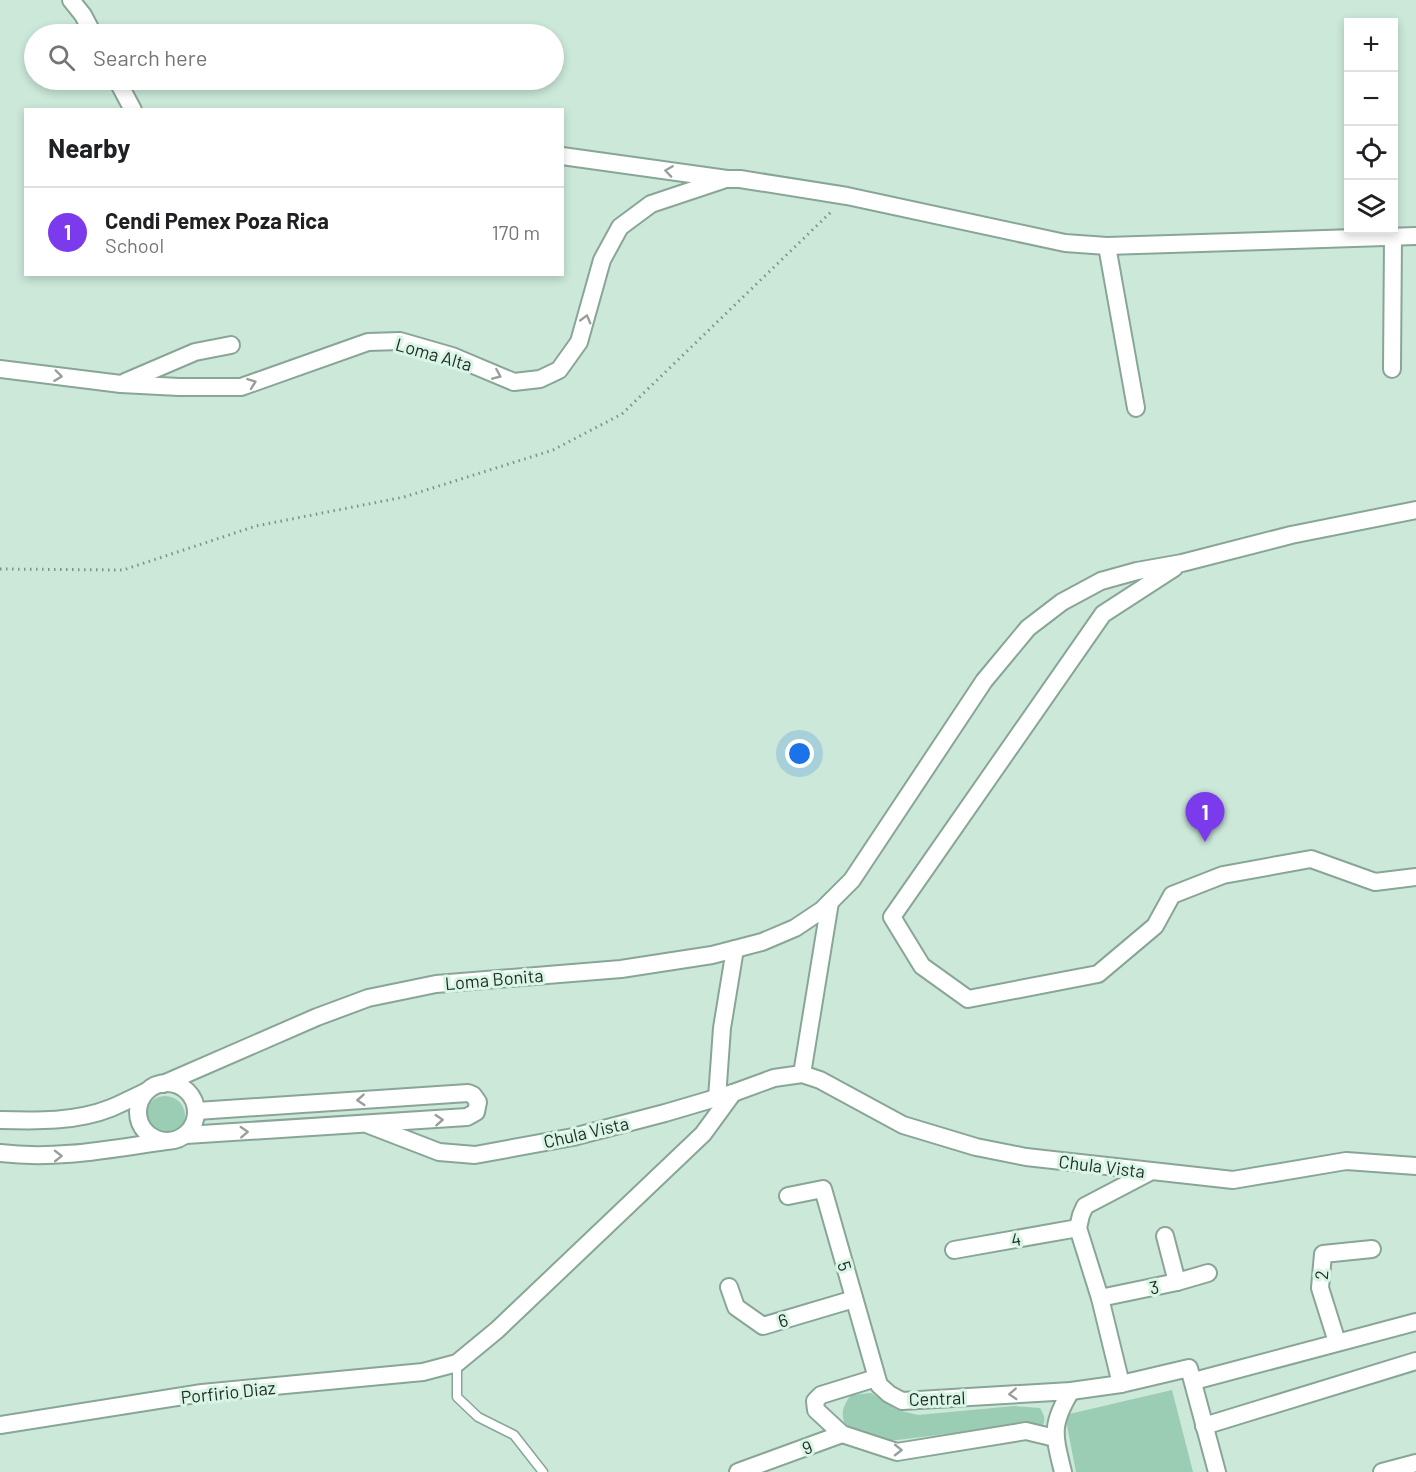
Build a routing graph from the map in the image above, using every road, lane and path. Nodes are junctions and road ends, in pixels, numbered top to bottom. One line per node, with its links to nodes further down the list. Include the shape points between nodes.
1 (71, 0): 2 (street)
2 (88, 24)
3 (122, 90): 4 (street)
4 (132, 108)
5 (564, 156): 6 (street, Loma Alta, one-way to 5)
6 (727, 179): 7 (street, Loma Alta); 14 (street, Loma Alta, one-way to 6, via 242,387 368,342 400,341 452,356 514,382 540,379 559,370 579,342 602,260 620,227 651,204)
7 (847, 195): 10 (street, Loma Alta, via 1065,243); 18 (path, via 622,414 553,450 404,497 256,526 123,570)
8 (1416, 236): 9 (street, Loma Alta)
9 (1393, 238): 10 (street, Loma Alta); 13 (street)
10 (1107, 246): 15 (street)
11 (231, 345): 14 (street, via 195,352)
12 (0, 369): 14 (street, Loma Alta, one-way to 14)
13 (1392, 369)
14 (121, 384)
15 (1136, 408)
16 (1416, 510): 17 (street, via 1291,535)
17 (1182, 563): 19 (street, via 1103,614 892,917 922,966 968,999 1098,974 1155,926 1172,896 1223,875 1311,858 1375,882); 20 (street, Loma Bonita, via 1101,581 1062,602 1028,628 984,681 852,880)
18 (0, 569)
19 (1416, 877)
20 (830, 902): 21 (street, Loma Bonita, via 795,928); 22 (street)
21 (735, 949): 23 (street, Loma Bonita, via 621,969 436,984 368,998); 25 (street, via 722,1028)
22 (802, 1074): 25 (street, Chula Vista, via 774,1077); 33 (street, Chula Vista, via 903,1125 976,1147)
23 (163, 1084): 24 (street); 26 (street, via 182,1087 195,1101)
24 (145, 1092): 27 (street, via 81,1116 46,1121); 30 (street, via 137,1108 142,1127 158,1139)
25 (725, 1095): 28 (street, Chula Vista, via 573,1137 475,1155 439,1152); 47 (street, via 703,1134 497,1330)
26 (197, 1111): 28 (street, one-way to 26, via 467,1117 476,1112 478,1102 468,1093); 29 (street, via 193,1128)
27 (0, 1120)
28 (369, 1125): 29 (street, one-way to 28)
29 (186, 1135): 30 (street)
30 (168, 1140): 31 (street, one-way to 30, via 68,1155)
31 (0, 1153)
32 (1416, 1166): 33 (street, Chula Vista, via 1346,1161 1233,1180)
33 (1150, 1172): 35 (street, via 1085,1206)
34 (788, 1196): 43 (street, 5, via 823,1189)
35 (1078, 1228): 38 (street, 4); 42 (street)
36 (1165, 1236): 40 (street)
37 (1372, 1249): 45 (street, 2, via 1323,1254 1320,1288)
38 (954, 1250)
39 (1208, 1273): 40 (street, 3)
40 (1176, 1282): 42 (street, 3)
41 (729, 1287): 43 (street, 6, via 736,1307 763,1326)
42 (1100, 1298): 50 (street)
43 (854, 1299): 49 (street, 5)
44 (1416, 1322): 45 (street, Central)
45 (1337, 1342): 48 (street, Central)
46 (1416, 1361): 53 (street)
47 (457, 1363): 52 (street, Porfirio Diaz, via 423,1372 202,1393); 58 (lane, via 457,1397 478,1417 514,1435)
48 (1192, 1374): 50 (street, Central); 53 (street)
49 (876, 1378): 51 (street, Central, one-way to 49, via 902,1401 889,1394); 54 (street, via 821,1395 815,1401 816,1410)
50 (1121, 1384): 51 (street, Central)
51 (1071, 1391): 56 (street, via 1055,1423)
52 (7, 1424): 55 (street)
53 (1204, 1426): 61 (street)
54 (842, 1434): 56 (street, one-way to 56, via 897,1452 1026,1431); 59 (street, 9)
55 (0, 1437)
56 (1055, 1438): 60 (street)
57 (1416, 1463): 62 (street)
58 (543, 1472)
59 (738, 1472)
60 (1063, 1472)
61 (1217, 1472)
62 (1382, 1472)

